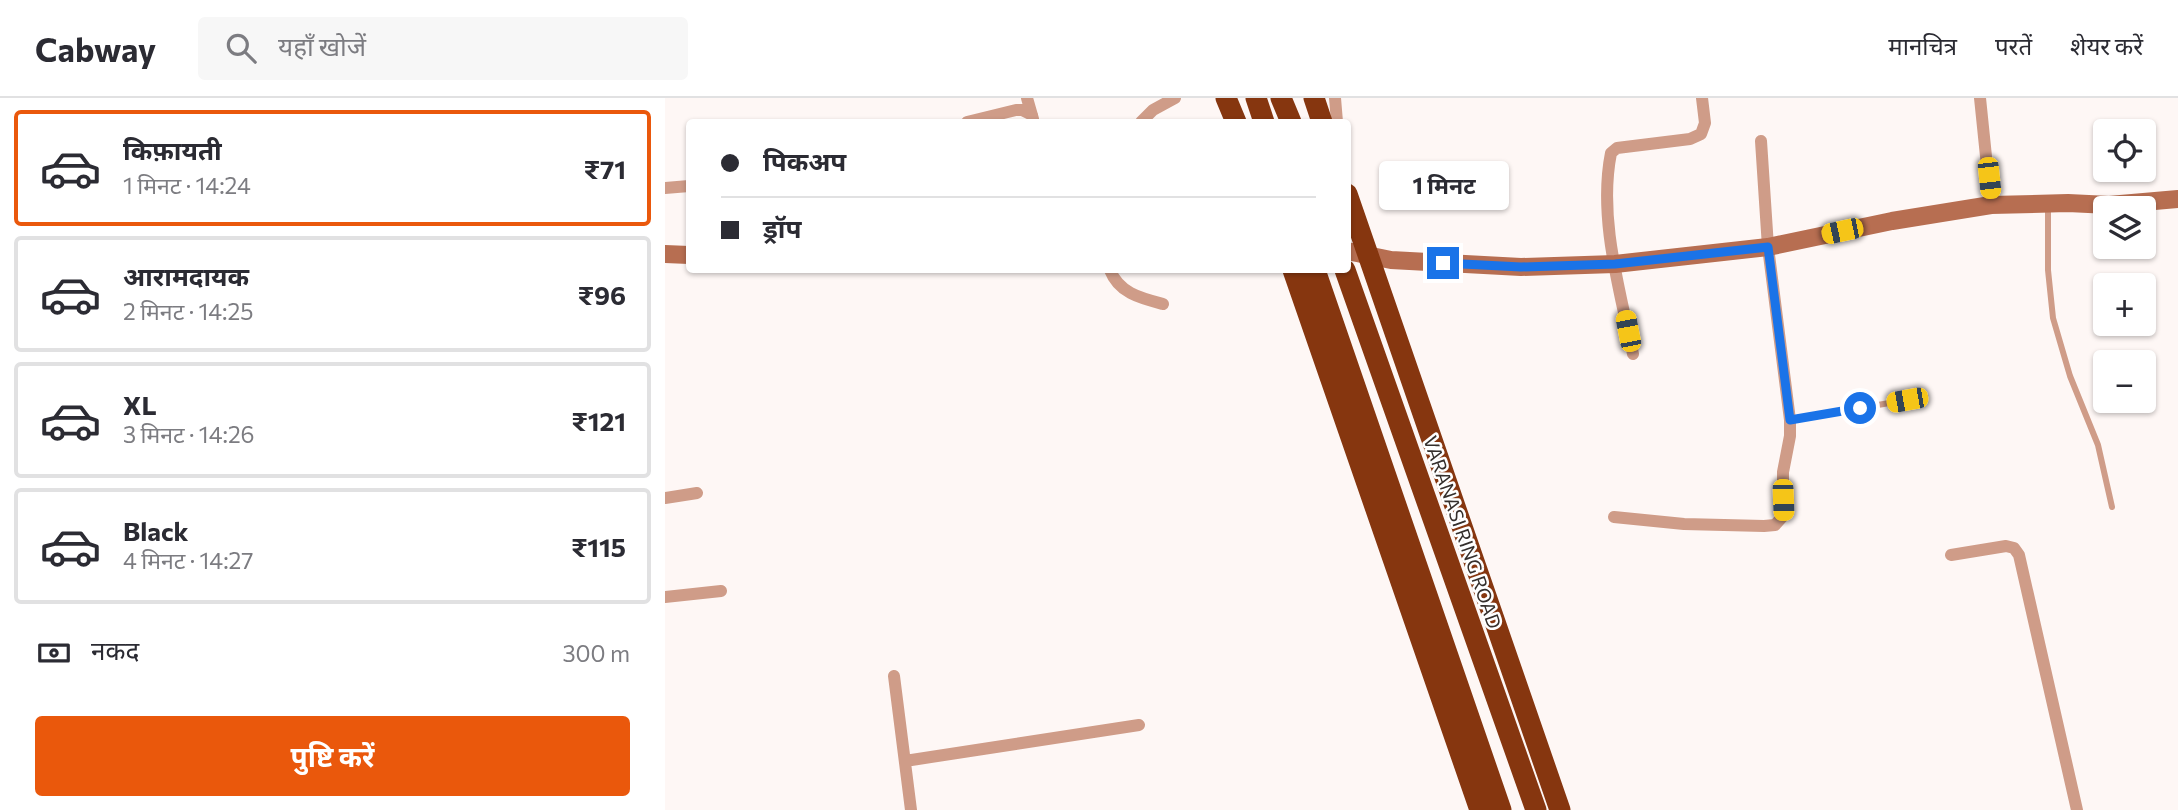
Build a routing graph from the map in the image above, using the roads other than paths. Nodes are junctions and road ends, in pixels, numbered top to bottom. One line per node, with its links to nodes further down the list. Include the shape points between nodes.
1 (1027, 98): 11 (street)
2 (1175, 98): 12 (street)
3 (1226, 98): 13 (highway)
4 (1256, 98): 14 (highway)
5 (1281, 98): 15 (highway)
6 (1314, 98): 16 (highway)
7 (1335, 98): 17 (street)
8 (1702, 98): 30 (street, via 1705,123 1701,134 1617,148 1611,153 1607,172)
9 (1980, 98): 24 (street)
10 (979, 119): 11 (street, via 1022,110)
11 (1033, 119)
12 (1144, 119)
13 (1235, 119)
14 (1263, 119)
15 (1290, 119)
16 (1321, 119)
17 (1337, 119)
18 (1761, 141): 25 (street)
19 (686, 186): 20 (street)
20 (665, 188)
21 (2178, 199): 22 (street, via 2109,205)
22 (2048, 203): 24 (street); 41 (lane, via 2053,318 2098,445)
23 (1351, 205): 29 (highway)
24 (1991, 205): 25 (street)
25 (1768, 247): 30 (street); 38 (street)
26 (1351, 252): 29 (street)
27 (665, 254): 28 (street)
28 (686, 255)
29 (1369, 256): 30 (street, via 1521,267); 53 (highway)
30 (1615, 264): 36 (street)
31 (1111, 273): 35 (street, via 1121,288)
32 (1294, 273): 50 (highway)
33 (1316, 273): 51 (highway)
34 (1348, 276): 52 (highway, VARANASI RING ROAD)
35 (1163, 304)
36 (1633, 354)
37 (1907, 400): 38 (lane)
38 (1790, 420): 42 (street, via 1783,516 1775,525 1684,524)
39 (697, 493): 40 (street)
40 (665, 498)
41 (2112, 506)
42 (1614, 517)
43 (1951, 555): 54 (street, via 2006,545 2019,555)
44 (721, 591): 45 (street)
45 (665, 597)
46 (894, 676): 48 (street)
47 (1139, 725): 48 (street)
48 (905, 761): 49 (street)
49 (911, 810)
50 (1480, 810)
51 (1501, 810)
52 (1536, 810)
53 (1560, 810)
54 (2077, 810)

